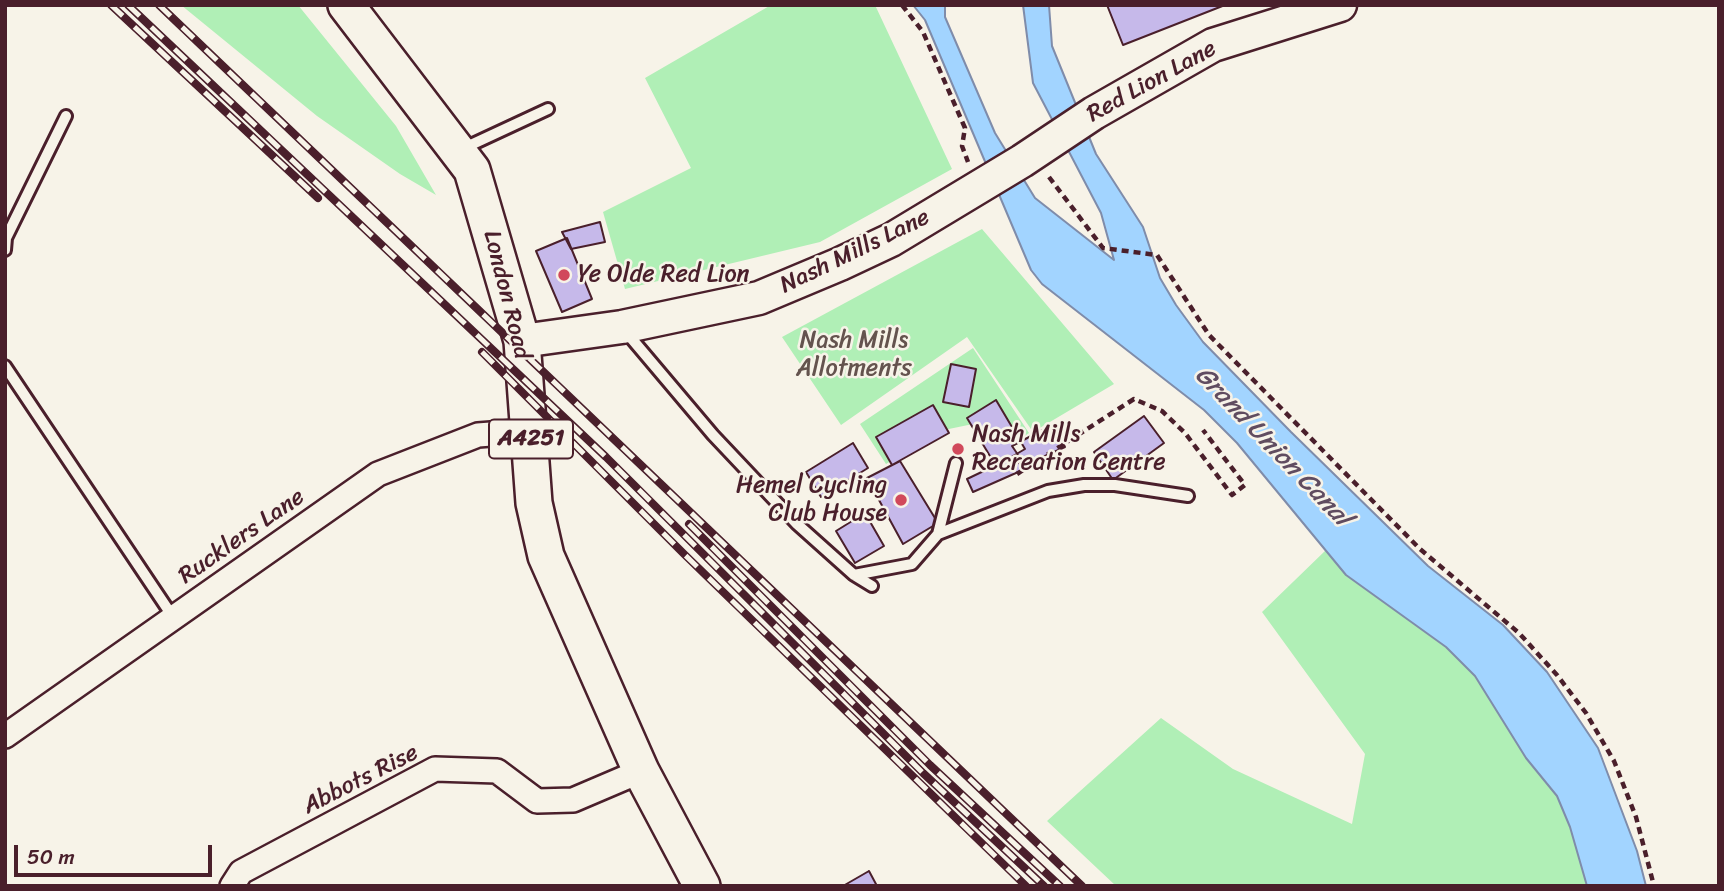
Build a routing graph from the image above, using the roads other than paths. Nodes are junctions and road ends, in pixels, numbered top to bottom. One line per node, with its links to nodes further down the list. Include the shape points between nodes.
1 (346, 5): 5 (main road, London Road / A4251)
2 (1340, 5): 6 (street, Red Lion Lane, via 1213,45 1094,113)
3 (548, 109): 5 (lane)
4 (66, 116): 7 (lane, via 6,238)
5 (459, 150): 9 (main road, London Road / A4251, via 472,170)
6 (977, 189): 8 (street, Nash Mills Lane, via 891,240 759,298)
7 (5, 250)
8 (622, 327): 9 (street, Nash Mills Lane); 15 (lane, via 713,435 797,524)
9 (522, 341): 11 (main road, London Road / A4251)
10 (5, 366): 17 (lane)
11 (530, 431): 17 (street, Rucklers Lane, via 478,435 378,474); 19 (main road, London Road / A4251, via 534,503 546,556)
12 (956, 463): 14 (lane)
13 (1188, 496): 14 (lane, via 1084,485 1048,491)
14 (938, 534): 15 (lane, via 912,564)
15 (854, 575): 16 (lane)
16 (872, 586)
17 (173, 617): 18 (street, Rucklers Lane)
18 (5, 736)
19 (641, 771): 20 (street, Abbots Rise, via 573,800 537,801 497,771 435,769 241,872); 21 (main road, London Road / A4251)
20 (232, 886)
21 (702, 886)

